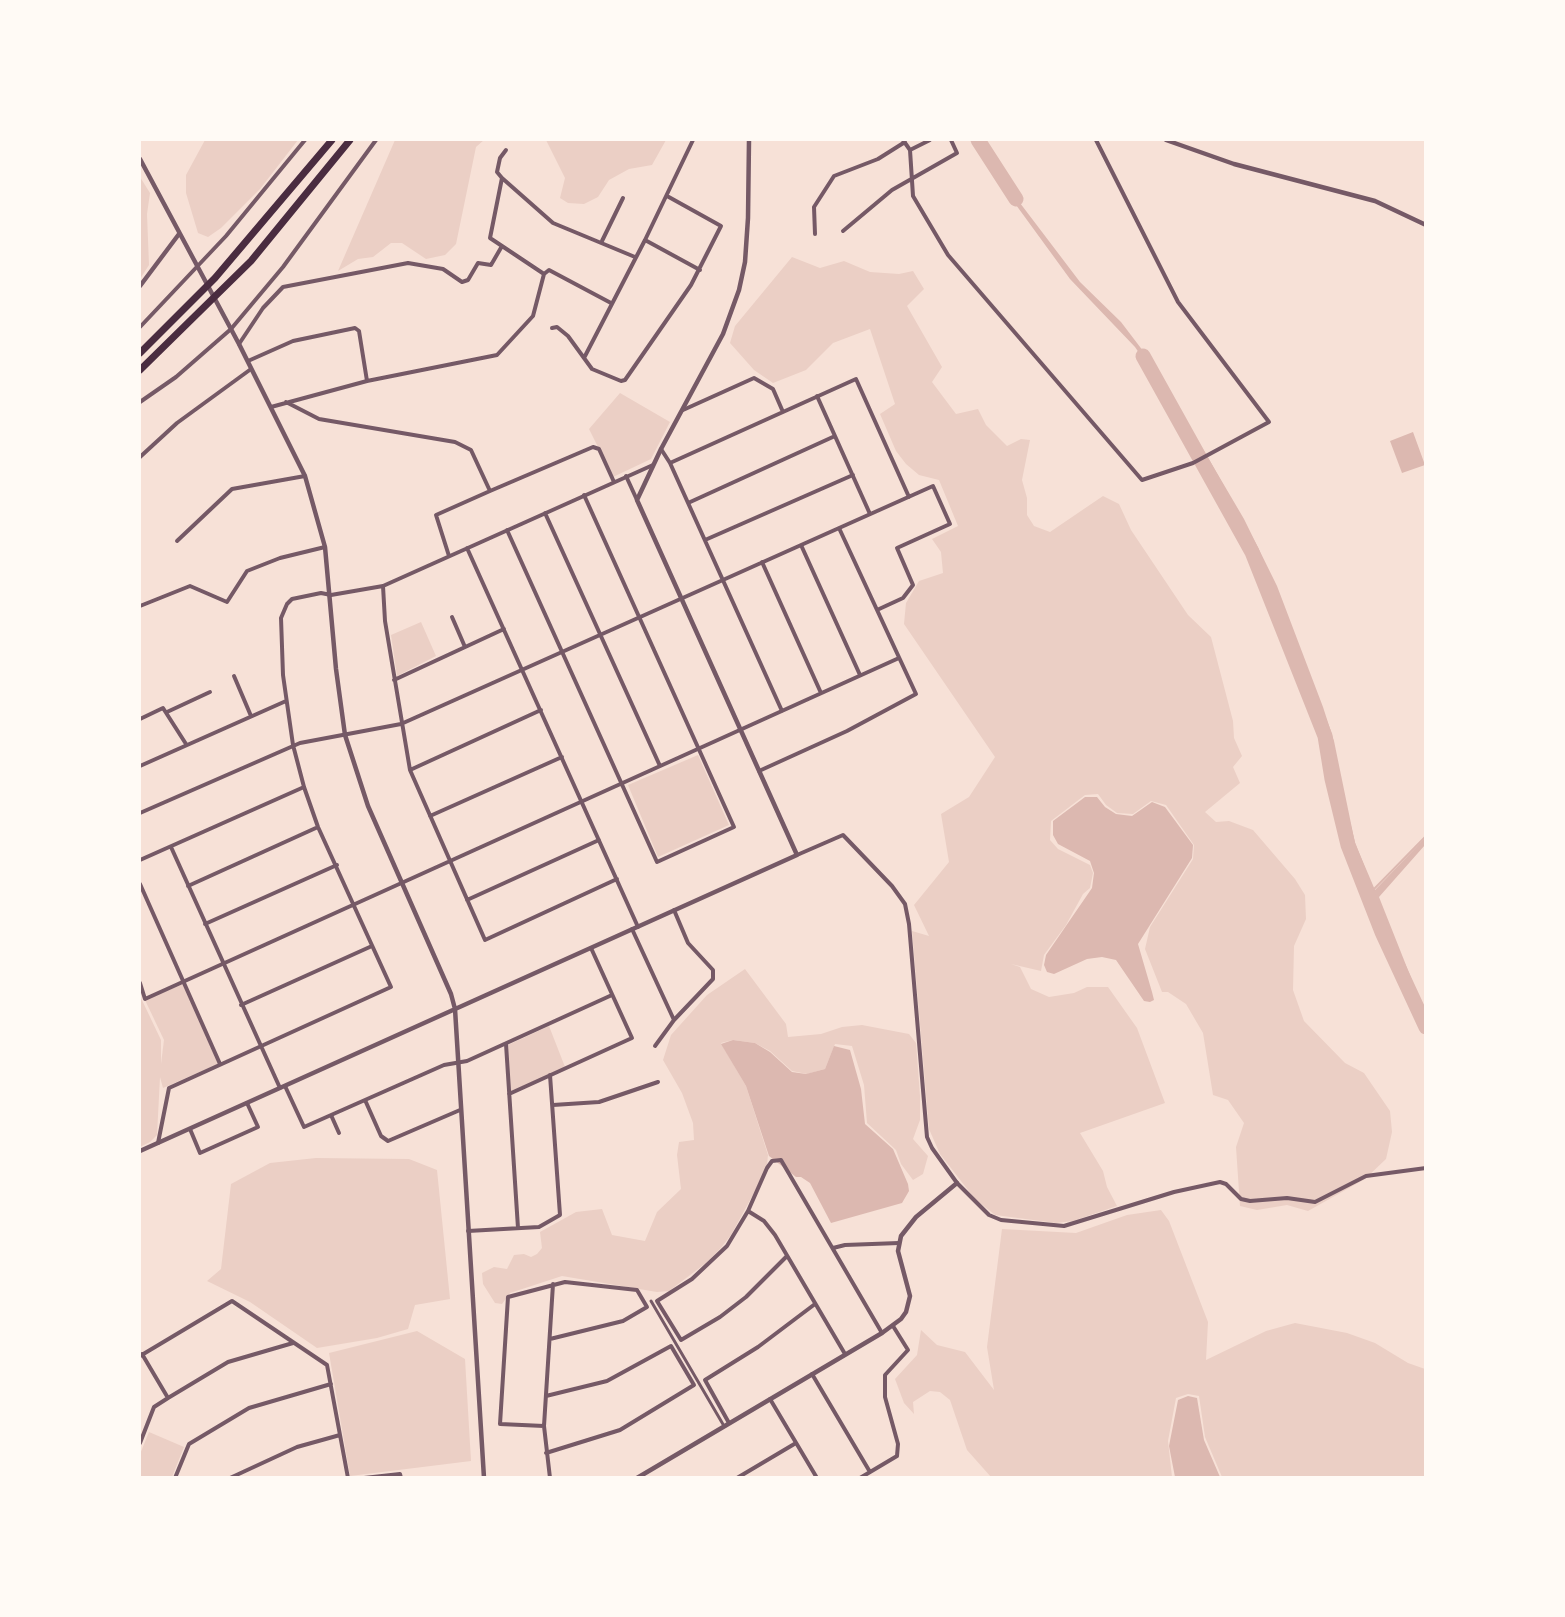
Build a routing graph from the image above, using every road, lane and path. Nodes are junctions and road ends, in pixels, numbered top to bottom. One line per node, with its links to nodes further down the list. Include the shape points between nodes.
1 (305, 140): 27 (street)
2 (332, 140): 36 (highway, via 215,278)
3 (350, 140): 40 (highway, via 251,261)
4 (376, 140): 34 (street, via 283,267)
5 (693, 140): 17 (street)
6 (749, 140): 46 (street, via 748,229 739,290 723,334)
7 (930, 140): 13 (street)
8 (951, 140): 16 (street, via 957,153)
9 (1096, 140): 16 (street, via 1178,302 1269,422 1193,463 1142,480 948,255 918,206)
10 (1166, 140): 19 (street, via 1234,164 1375,201)
11 (904, 141): 13 (street); 22 (street, via 878,159 834,176 814,207)
12 (506, 150): 15 (street, via 497,172)
13 (910, 150): 16 (street)
14 (140, 159): 21 (street)
15 (502, 178): 24 (street, via 554,223); 25 (street, via 490,238)
16 (912, 180): 20 (street, via 892,190)
17 (667, 196): 23 (street); 28 (street, via 721,226)
18 (623, 198): 24 (street)
19 (1425, 225)
20 (843, 231)
21 (179, 234): 27 (street); 30 (street)
22 (815, 234)
23 (645, 240): 26 (street); 28 (street)
24 (602, 241): 26 (street)
25 (502, 246): 29 (street); 35 (street, via 490,265 478,263 468,280 462,282 442,269 408,263 283,287)
26 (635, 257): 31 (street)
27 (198, 267): 32 (street); 34 (street)
28 (700, 270): 37 (street, via 625,380 592,369)
29 (544, 274): 31 (street, via 549,270); 41 (street, via 533,316 497,355)
30 (140, 286)
31 (611, 303): 37 (street)
32 (140, 327)
33 (552, 328): 37 (street, via 557,327 568,336)
34 (231, 329): 35 (street); 43 (street)
35 (239, 344): 38 (street)
36 (140, 353)
37 (584, 358)
38 (248, 362): 39 (street); 41 (street, via 293,341 355,328 360,331)
39 (251, 369): 45 (street); 50 (street, via 177,423)
40 (140, 370)
41 (368, 381): 44 (street)
42 (817, 396): 47 (street); 48 (street); 59 (street, via 856,379)
43 (140, 402)
44 (286, 402): 45 (street); 57 (street, via 319,419 455,442 471,450)
45 (271, 407): 54 (street)
46 (682, 411): 47 (street, via 754,378 773,389); 49 (street)
47 (783, 412): 51 (street)
48 (835, 436): 53 (street); 61 (street)
49 (661, 449): 51 (street); 52 (street)
50 (140, 457)
51 (670, 463): 61 (street)
52 (653, 465): 55 (street); 60 (street)
53 (853, 475): 63 (street); 66 (street)
54 (304, 476): 67 (street, via 232,489); 69 (street)
55 (626, 476): 56 (street); 60 (street)
56 (614, 482): 57 (street, via 599,449 593,447); 58 (street)
57 (490, 491): 71 (street, via 436,515)
58 (584, 495): 62 (street); 80 (street)
59 (909, 497): 63 (street); 78 (street, via 933,486 950,524 897,548 913,585 903,598)
60 (637, 500): 76 (street)
61 (688, 503): 66 (street)
62 (545, 513): 65 (street); 82 (street)
63 (870, 514): 64 (street)
64 (840, 528): 68 (street); 78 (street)
65 (507, 530): 70 (street); 84 (street)
66 (705, 540): 73 (street)
67 (177, 541)
68 (801, 545): 72 (street); 87 (street)
69 (325, 547): 75 (street); 77 (street, via 280,558 247,572 227,602 190,586)
70 (467, 548): 71 (street); 81 (street)
71 (449, 556): 74 (street)
72 (762, 562): 73 (street); 91 (street)
73 (723, 580): 76 (street); 94 (street)
74 (383, 586): 75 (street); 89 (street)
75 (331, 595): 92 (street, via 292,599 280,618); 100 (street)
76 (681, 599): 80 (street); 99 (street)
77 (140, 606)
78 (877, 610): 85 (street)
79 (452, 617): 83 (street)
80 (640, 618): 82 (street); 103 (street)
81 (504, 629): 83 (street); 86 (street)
82 (601, 635): 84 (street); 106 (street)
83 (465, 647): 89 (street)
84 (562, 653): 86 (street); 109 (street)
85 (899, 658): 87 (street); 108 (street, via 916,694)
86 (523, 670): 93 (street); 98 (street)
87 (860, 675): 91 (street)
88 (234, 676): 96 (street)
89 (394, 680): 98 (street)
90 (210, 692): 95 (street)
91 (821, 693): 94 (street)
92 (286, 700): 96 (street); 102 (street)
93 (541, 710): 104 (street); 107 (street)
94 (782, 711): 99 (street)
95 (167, 712): 97 (street, via 163,708); 101 (street)
96 (251, 716): 101 (street)
97 (140, 718)
98 (401, 724): 100 (street); 107 (street)
99 (741, 730): 103 (street); 108 (street)
100 (345, 735): 102 (street); 122 (street, via 368,806)
101 (186, 744): 105 (street)
102 (293, 746): 110 (street); 112 (street)
103 (699, 748): 106 (street); 109 (street, via 734,827 657,862)
104 (562, 757): 111 (street); 113 (street)
105 (140, 766)
106 (660, 766): 109 (street)
107 (410, 770): 113 (street)
108 (759, 771): 117 (street)
109 (621, 783): 111 (street)
110 (304, 787): 114 (street); 116 (street)
111 (582, 801): 115 (street); 119 (street)
112 (140, 813)
113 (430, 816): 119 (street)
114 (318, 827): 120 (street); 124 (street)
115 (599, 840): 121 (street); 125 (street)
116 (171, 846): 118 (street); 124 (street)
117 (796, 855): 127 (street); 159 (street, via 843,835 904,904 909,924 927,1137)
118 (140, 860)
119 (450, 861): 122 (street); 125 (street)
120 (337, 865): 126 (street); 128 (street)
121 (617, 879): 125 (street, via 485,940); 129 (street)
122 (402, 882): 126 (street); 138 (street, via 452,994)
123 (140, 884): 134 (street)
124 (188, 886): 128 (street)
125 (467, 900)
126 (354, 904): 131 (street); 133 (street)
127 (674, 910): 129 (street); 139 (street, via 688,943 713,970 713,979)
128 (205, 924): 133 (street)
129 (638, 927): 130 (street)
130 (632, 929): 132 (street); 139 (street)
131 (372, 946): 137 (street); 141 (street, via 391,987)
132 (591, 948): 136 (street); 138 (street)
133 (223, 963): 134 (street); 137 (street)
134 (184, 980): 135 (street, via 145,999); 144 (street)
135 (140, 983)
136 (612, 995): 140 (street); 145 (street, via 632,1038)
137 (241, 1005): 141 (street)
138 (455, 1009): 143 (street); 147 (street)
139 (674, 1020): 142 (street)
140 (506, 1044): 143 (street); 148 (street)
141 (260, 1046): 144 (street); 147 (street)
142 (655, 1046)
143 (457, 1062): 149 (street); 152 (street)
144 (220, 1064): 156 (street, via 169,1088)
145 (550, 1075): 148 (street); 151 (street)
146 (658, 1082): 151 (street, via 599,1102)
147 (283, 1087): 150 (street); 153 (street, via 304,1127)
148 (509, 1094): 161 (street)
149 (365, 1100): 152 (street, via 381,1136 388,1141); 153 (street)
150 (248, 1103): 154 (street); 154 (street, via 258,1127 200,1153)
151 (553, 1105): 161 (street, via 560,1215 539,1227)
152 (460, 1110): 162 (street)
153 (331, 1115): 155 (street)
154 (190, 1129): 156 (street)
155 (339, 1133)
156 (158, 1143): 157 (street)
157 (140, 1151)
158 (1425, 1168): 159 (street, via 1366,1176 1315,1202 1287,1198 1250,1201 1241,1199 1227,1184 1208,1184 1057,1226 995,1218)
159 (957, 1183): 163 (street, via 906,1227)
160 (748, 1211): 164 (street, via 772,1161 782,1160); 165 (street, via 764,1221); 165 (street, via 727,1246 708,1265 657,1301 681,1340 746,1297)
161 (518, 1228): 162 (street)
162 (468, 1232): 192 (street)
163 (899, 1243): 164 (street); 169 (street, via 910,1296 906,1312)
164 (832, 1248): 170 (street)
165 (787, 1256): 168 (street)
166 (554, 1284): 171 (street); 171 (street, via 637,1290 647,1307 623,1321); 181 (street, via 508,1297 500,1424)
167 (651, 1301): 180 (street)
168 (815, 1304): 173 (street); 180 (street, via 705,1380)
169 (893, 1326): 170 (street); 186 (street, via 908,1350 885,1375 885,1397 898,1451)
170 (882, 1333): 173 (street)
171 (550, 1339): 177 (street)
172 (294, 1342): 174 (street, via 232,1301); 176 (street, via 327,1365); 178 (street, via 228,1362)
173 (845, 1354): 175 (street)
174 (141, 1355): 178 (street)
175 (812, 1374): 179 (street); 186 (street)
176 (331, 1384): 182 (street); 187 (street, via 249,1408 189,1444)
177 (546, 1396): 181 (street); 185 (street, via 607,1381 671,1346 694,1385 620,1430)
178 (168, 1398): 183 (street, via 154,1407)
179 (770, 1399): 180 (street); 184 (street)
180 (727, 1425): 194 (street)
181 (544, 1426): 185 (street)
182 (340, 1435): 188 (street, via 297,1447); 189 (street)
183 (140, 1443)
184 (796, 1443): 195 (street); 196 (street)
185 (546, 1453): 193 (street)
186 (870, 1472): 197 (street)
187 (176, 1478)
188 (230, 1478)
189 (348, 1478)
190 (364, 1478): 191 (street, via 400,1474)
191 (400, 1478)
192 (484, 1478)
193 (550, 1478)
194 (637, 1478)
195 (737, 1478)
196 (817, 1478)
197 (860, 1478)

